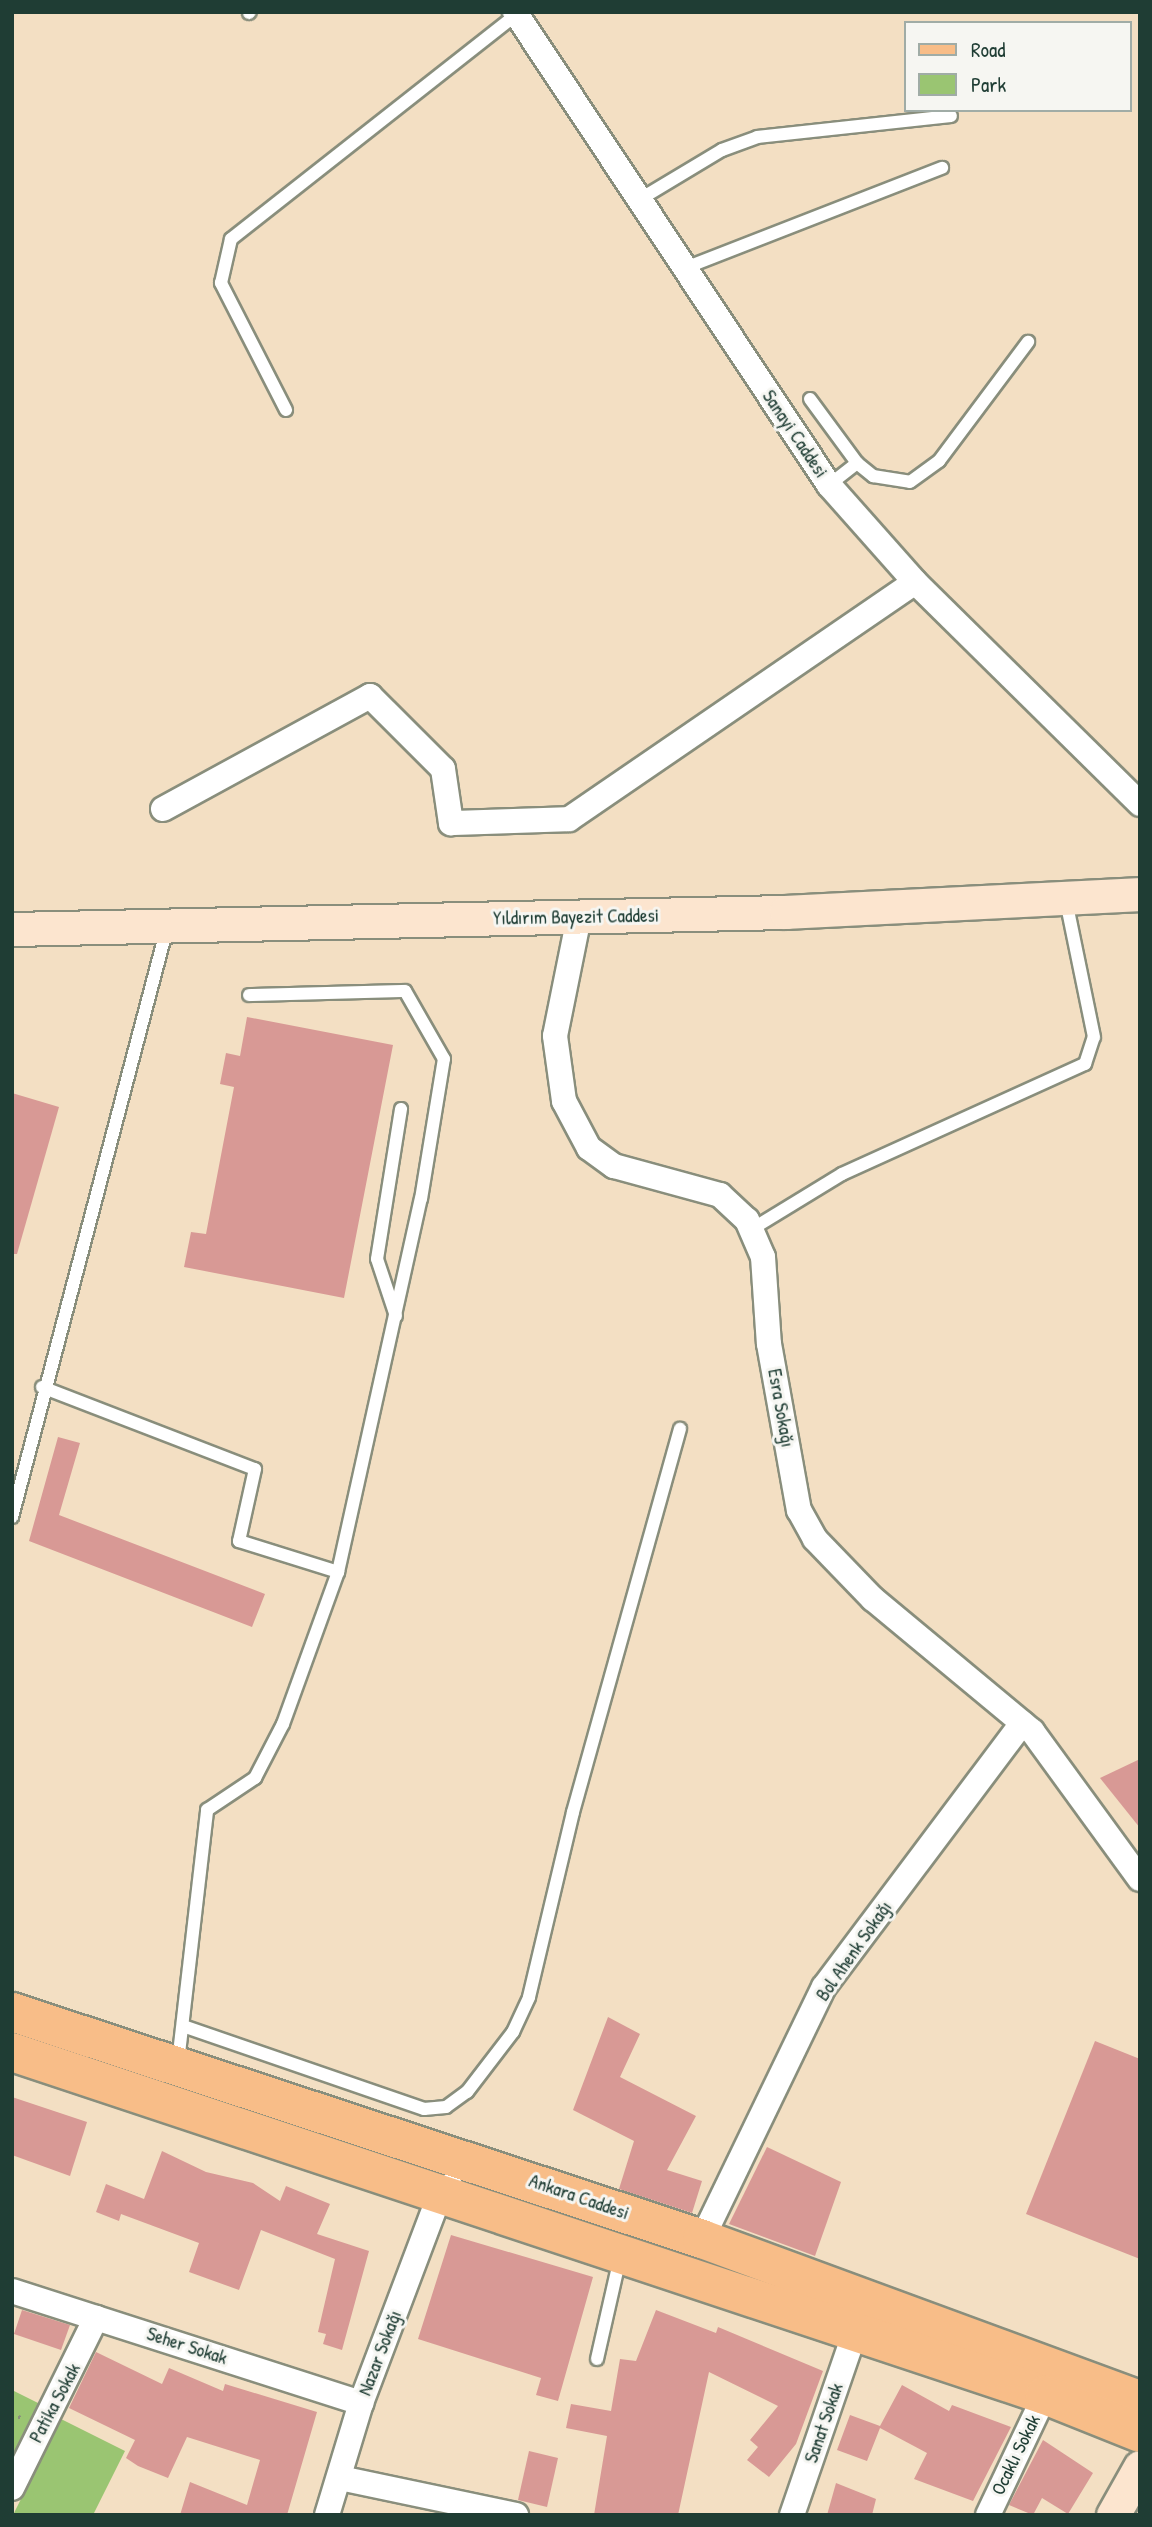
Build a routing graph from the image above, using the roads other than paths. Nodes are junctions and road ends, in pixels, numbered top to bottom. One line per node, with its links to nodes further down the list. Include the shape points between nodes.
1 (515, 13): 4 (street, Sanayi Caddesi); 8 (lane, via 230,239 220,283)
2 (951, 116): 4 (lane, via 757,137 722,150)
3 (942, 168): 5 (lane)
4 (642, 198): 5 (street, Sanayi Caddesi)
5 (685, 268): 10 (street, Sanayi Caddesi)
6 (1028, 342): 9 (lane, via 920,478 885,480)
7 (810, 399): 9 (lane)
8 (286, 410)
9 (857, 463): 10 (lane)
10 (829, 485): 11 (street, Sanayi Caddesi)
11 (915, 582): 12 (street, Sanayi Caddesi); 13 (street, via 569,819 451,823 443,769 370,696)
12 (1140, 804)
13 (163, 809)
14 (1140, 894): 15 (street, Yıldırım Bayezit Caddesi)
15 (1066, 898): 16 (street, Yıldırım Bayezit Caddesi); 21 (lane, via 1094,1037 1085,1064 842,1174)
16 (579, 917): 17 (street, Yıldırım Bayezit Caddesi); 21 (street, Esra Sokağı, via 555,1036 564,1101 579,1131 589,1148 614,1166 720,1195)
17 (168, 926): 18 (street, Yıldırım Bayezit Caddesi); 23 (lane)
18 (12, 929)
19 (249, 995): 22 (lane, via 405,991 444,1059)
20 (401, 1109): 22 (lane, via 377,1259)
21 (752, 1229): 27 (street, Esra Sokağı, via 763,1257 769,1344 799,1510 816,1539 873,1599)
22 (396, 1316): 26 (lane)
23 (42, 1387): 25 (lane); 26 (lane, via 255,1469 239,1541)
24 (680, 1429): 30 (lane, via 573,1812 529,1997 513,2032 467,2092 446,2107 424,2109)
25 (12, 1517)
26 (338, 1572): 30 (lane, via 284,1724 256,1778 207,1810)
27 (1022, 1723): 28 (street, Esra Sokağı); 34 (street, Bol Ahenk Sokağı, via 824,1987)
28 (1140, 1879)
29 (12, 2012): 30 (main road, Ankara Caddesi)
30 (180, 2044): 32 (main road, Ankara Caddesi)
31 (12, 2052): 33 (main road)
32 (478, 2163): 33 (street); 34 (main road, Ankara Caddesi)
33 (440, 2194): 35 (main road); 42 (street, Nazar Sokağı)
34 (702, 2239): 40 (main road, Ankara Caddesi)
35 (621, 2254): 38 (main road); 39 (lane)
36 (12, 2291): 37 (street, Seher Sokak)
37 (96, 2318): 42 (street, Seher Sokak); 46 (street, Patika Sokak)
38 (855, 2332): 41 (main road); 49 (street, Sanat Sokak)
39 (597, 2360)
40 (1134, 2392)
41 (1045, 2395): 43 (main road); 50 (street, Ocaklı Sokak)
42 (361, 2403): 45 (street, Nazar Sokağı)
43 (1140, 2433)
44 (1140, 2468): 51 (street)
45 (340, 2477): 47 (street, Nazar Sokağı); 48 (street)
46 (12, 2488)
47 (327, 2515)
48 (516, 2515)
49 (792, 2515)
50 (988, 2515)
51 (1113, 2515)

